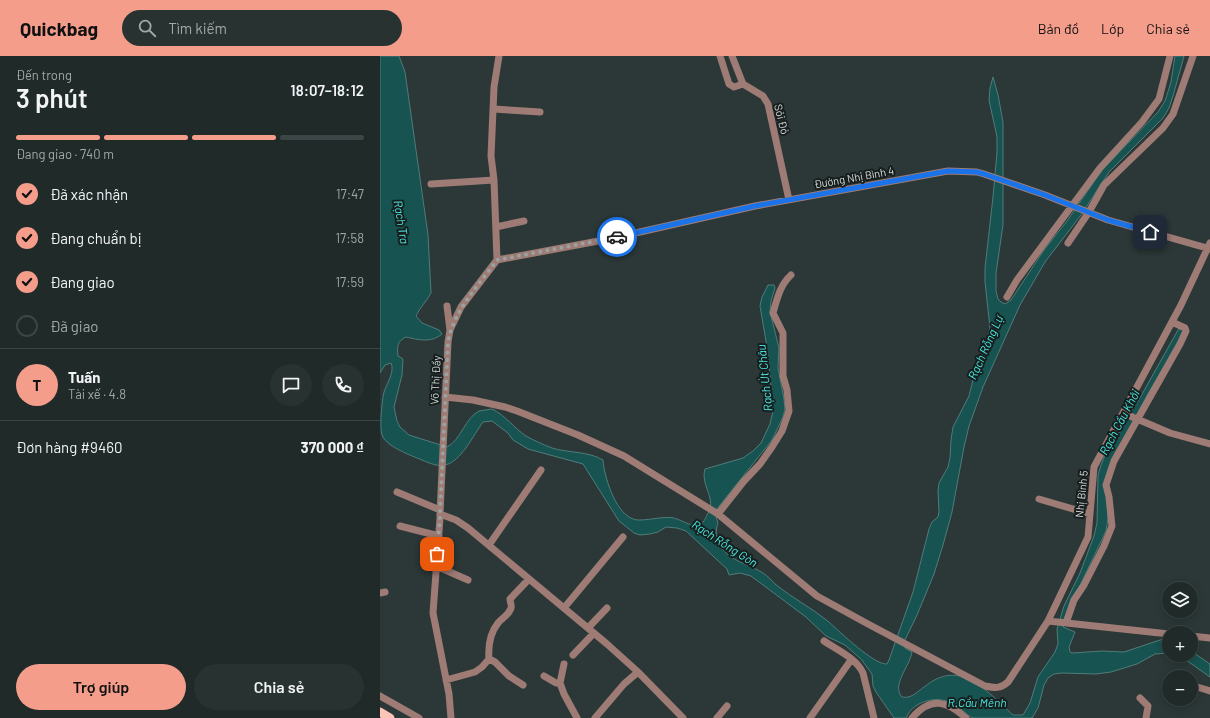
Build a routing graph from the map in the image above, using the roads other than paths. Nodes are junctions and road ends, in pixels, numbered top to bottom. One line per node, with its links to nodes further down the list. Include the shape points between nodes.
1 (499, 56): 7 (street)
2 (720, 56): 6 (street, via 729,84 734,87)
3 (732, 56): 6 (street)
4 (1170, 56): 12 (street, via 1159,98 1142,122 1100,168)
5 (1193, 56): 13 (street, via 1173,114 1163,128 1104,185)
6 (744, 84): 11 (street, Sỏi Đỏ, via 763,96 768,104)
7 (493, 109): 8 (street); 9 (street, via 491,156)
8 (540, 112)
9 (494, 180): 10 (street); 15 (street)
10 (431, 184)
11 (789, 200): 12 (street, Đường Nhị Bình 4, via 948,171 977,172); 18 (street, Đường Nhị Bình 4)
12 (1074, 206): 13 (street, Đường Nhị Bình 4); 20 (street, via 1017,280)
13 (1087, 212): 16 (street); 17 (street, Đường Nhị Bình 4)
14 (524, 221): 15 (street)
15 (496, 227): 18 (street)
16 (1068, 243)
17 (1209, 247): 22 (street, Nhị Bình 5)
18 (497, 260): 23 (street, Võ Thị Đầy, via 461,307)
19 (791, 275): 32 (street, via 785,281 773,313 783,333 783,376 789,411 787,418 782,431 760,464)
20 (1007, 297)
21 (447, 306): 23 (street)
22 (1172, 322): 25 (street, Nhị Bình 5); 26 (street, via 1186,331)
23 (450, 330): 24 (street, Võ Thị Đầy)
24 (445, 397): 31 (street, Võ Thị Đầy); 32 (street, via 505,407 578,435 624,456)
25 (1125, 414): 26 (street); 33 (street, Nhị Bình 5, via 1094,468)
26 (1137, 420): 27 (street, via 1170,433); 44 (street, via 1114,461 1106,485 1112,526)
27 (1210, 444)
28 (541, 470): 37 (street)
29 (397, 492): 31 (street)
30 (1039, 499): 33 (street)
31 (440, 512): 35 (street, Võ Thị Đầy); 37 (street, via 468,528)
32 (717, 513): 43 (street, Nhị Bình 5, via 818,596 986,686 1000,688 1008,682)
33 (1090, 514): 43 (street, Nhị Bình 5, via 1088,537)
34 (400, 526): 35 (street)
35 (439, 536): 38 (street, Võ Thị Đầy)
36 (623, 537): 41 (street)
37 (489, 545): 39 (street)
38 (436, 566): 40 (street); 56 (street, Võ Thị Đầy, via 433,613)
39 (529, 579): 41 (street); 51 (street, via 510,599 511,608 493,630 489,640)
40 (468, 580)
41 (564, 608): 45 (street)
42 (607, 608): 45 (street)
43 (1048, 621): 44 (street)
44 (1063, 623): 46 (street)
45 (591, 631): 50 (street); 54 (street)
46 (1162, 633)
47 (1198, 637): 48 (street)
48 (1210, 638)
49 (824, 641): 52 (street)
50 (574, 655)
51 (489, 659): 56 (street, via 475,672); 58 (street)
52 (851, 660): 70 (street); 71 (street, via 864,672)
53 (564, 664): 57 (street)
54 (638, 672): 67 (street); 68 (street)
55 (544, 676): 57 (street)
56 (446, 680): 65 (street, Võ Thị Đầy)
57 (560, 683): 66 (street)
58 (523, 685)
59 (1198, 687): 60 (street)
60 (1210, 691)
61 (380, 696): 64 (street)
62 (1140, 698): 74 (street, via 1148,708)
63 (727, 706): 69 (street)
64 (419, 718)
65 (451, 718)
66 (578, 718)
67 (594, 718)
68 (683, 718)
69 (717, 718)
70 (810, 718)
71 (874, 718)
72 (912, 718): 73 (street, via 920,709 931,704 944,703)
73 (966, 718)
74 (1146, 718)

